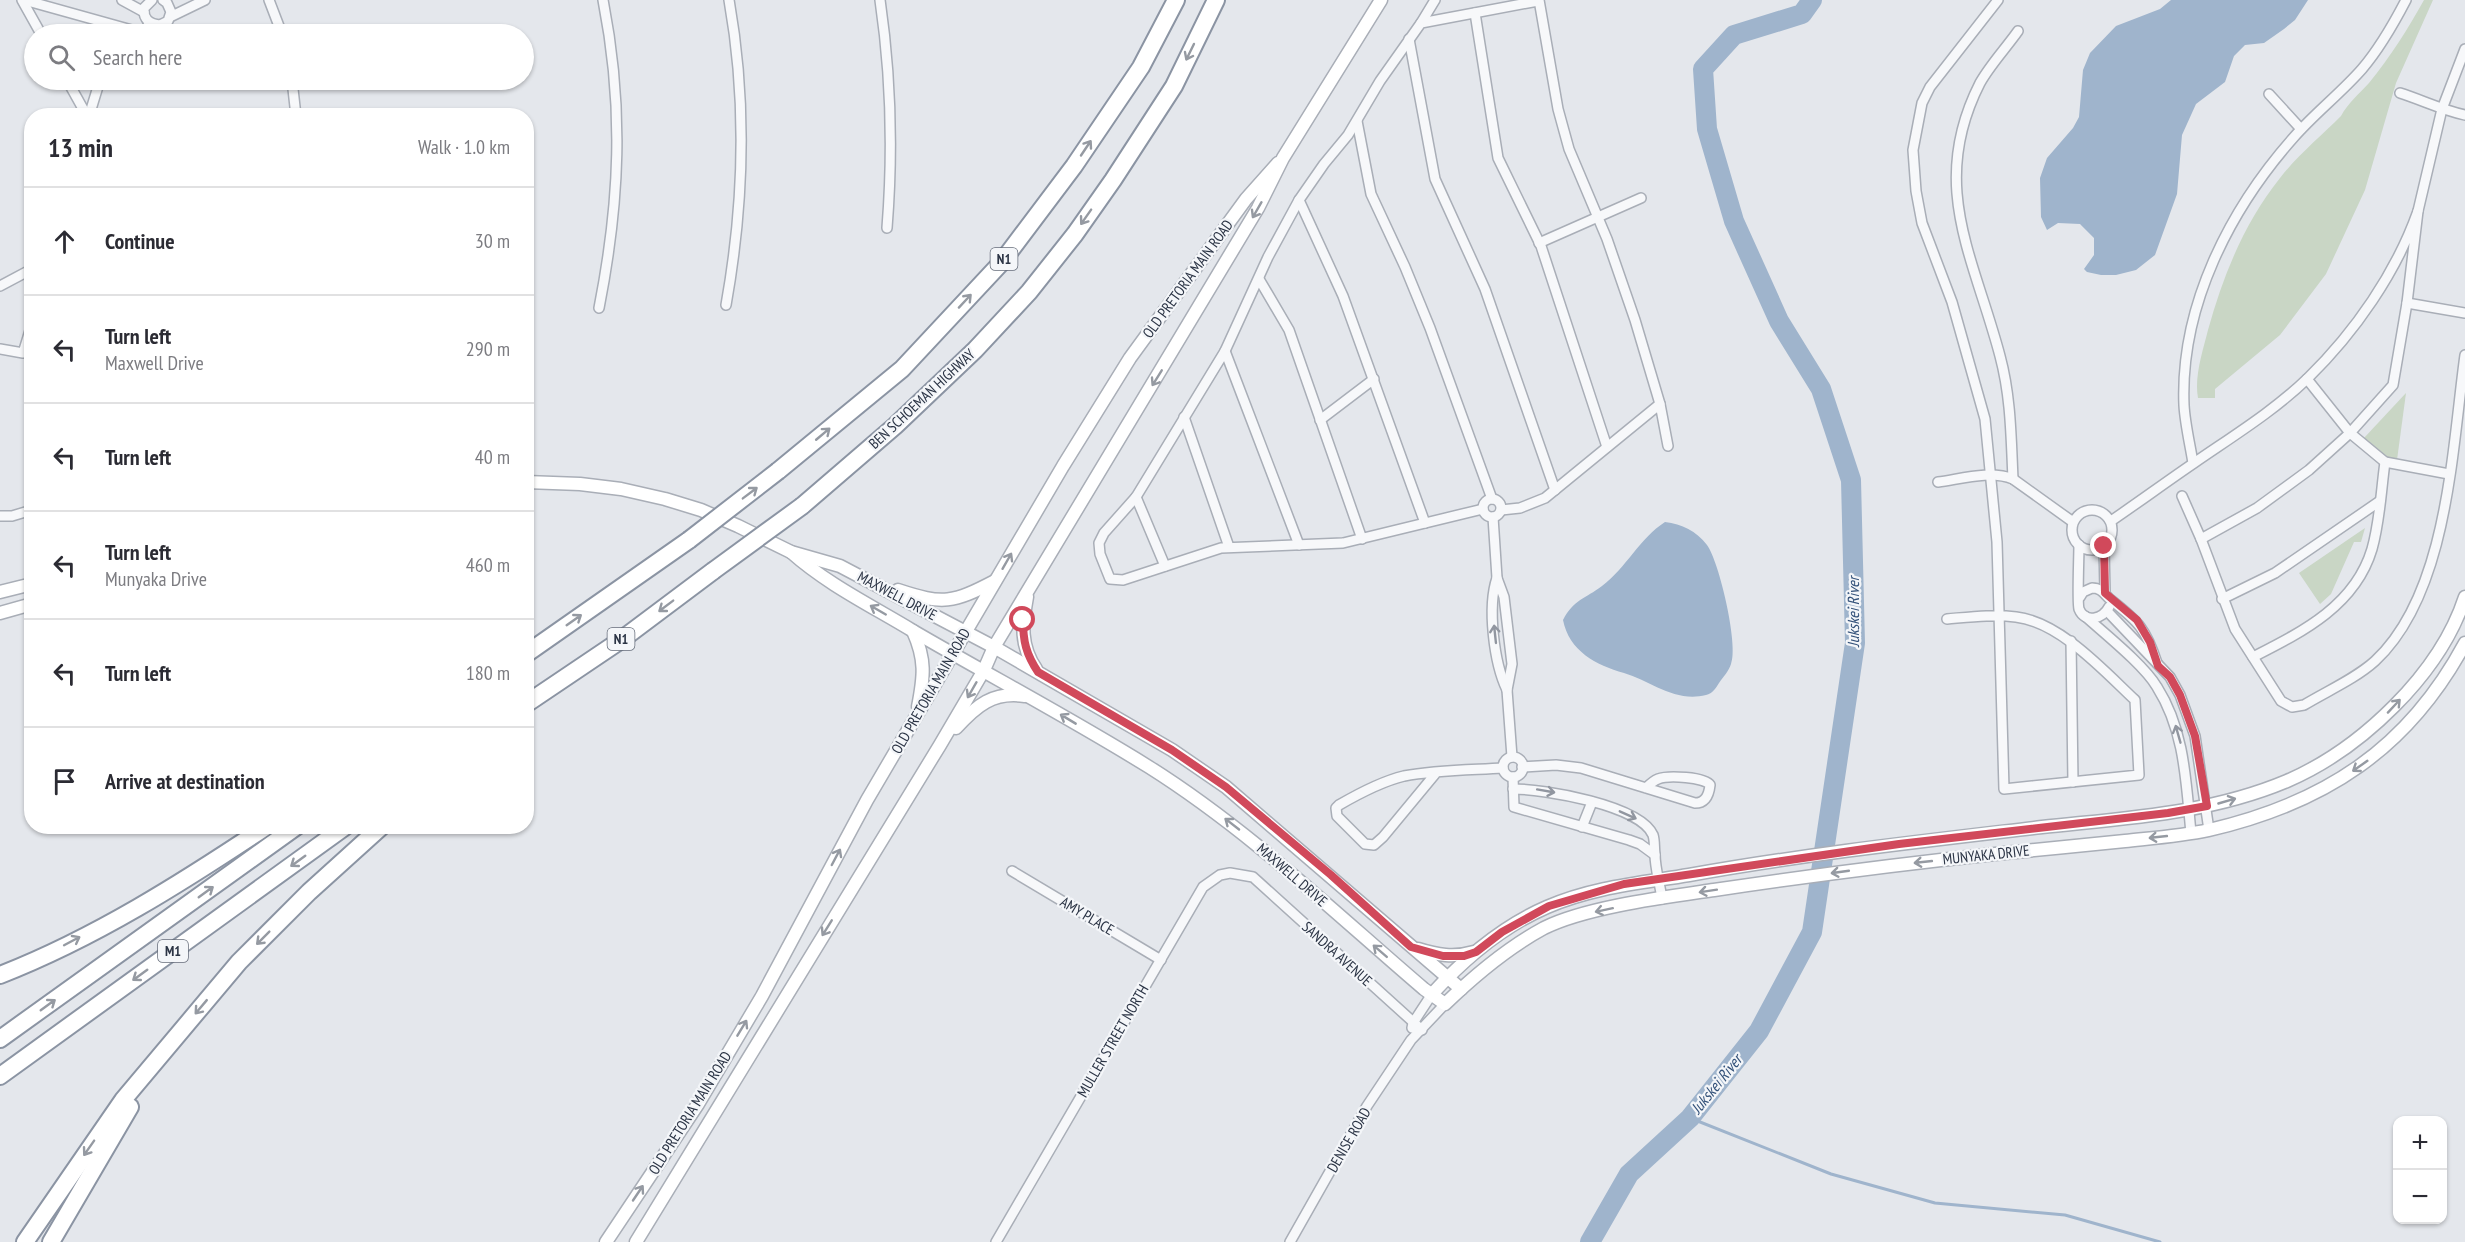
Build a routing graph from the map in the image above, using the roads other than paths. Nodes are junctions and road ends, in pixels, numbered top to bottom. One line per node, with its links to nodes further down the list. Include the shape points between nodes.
1 (23, 0): 22 (street); 23 (street)
2 (122, 0): 17 (street)
3 (149, 0): 17 (street)
4 (164, 0): 19 (street, via 170,7)
5 (205, 0): 19 (street)
6 (269, 0): 26 (street)
7 (603, 0): 54 (street, via 618,131 615,209)
8 (729, 0): 53 (street, via 741,136 738,217)
9 (880, 0): 47 (street, via 890,129)
10 (1176, 0): 116 (highway, N1, one-way to 10, bridge, via 689,540 902,369 1001,263 1074,166 1142,68)
11 (1216, 0): 124 (highway, BEN SCHOEMAN HIGHWAY / N1, one-way to 124, bridge, via 1174,86 1075,234 1029,292 975,350 802,506 621,640)
12 (1381, 0): 42 (main road, OLD PRETORIA MAIN ROAD)
13 (1435, 0): 21 (street)
14 (1998, 0): 71 (street, via 1930,87 1922,103 1913,150 1922,222 1952,302 1984,419)
15 (2406, 0): 41 (street, via 2390,31 2362,68)
16 (1538, 1): 18 (street); 46 (street, via 1558,109 1569,149)
17 (144, 12): 20 (street)
18 (1475, 13): 21 (street); 48 (street, via 1498,158)
19 (170, 17): 25 (street)
20 (150, 23): 24 (street)
21 (1420, 23): 28 (street)
22 (36, 24)
23 (96, 24)
24 (155, 24)
25 (161, 24)
26 (278, 24)
27 (2018, 31): 72 (street, via 1981,82 1969,110 1959,140 1955,182 1960,227 2007,387)
28 (1409, 39): 40 (street); 75 (street, via 1435,179 1485,289)
29 (2465, 50): 38 (street)
30 (73, 90): 35 (street)
31 (96, 90): 36 (street)
32 (293, 90): 37 (street)
33 (2400, 93): 38 (street)
34 (2269, 94): 41 (street)
35 (83, 108)
36 (90, 108)
37 (295, 108)
38 (2442, 109): 39 (street); 45 (street)
39 (2465, 115)
40 (1357, 121): 44 (street); 78 (street, via 1371,194 1430,328)
41 (2301, 129): 69 (street, via 2241,204 2217,251 2196,310 2187,349 2184,406)
42 (1283, 158): 97 (main road, OLD PRETORIA MAIN ROAD, one-way to 42, via 1130,358 1246,199); 99 (main road, OLD PRETORIA MAIN ROAD, one-way to 99, via 1258,208)
43 (1641, 198): 46 (street)
44 (1299, 200): 50 (street); 60 (street)
45 (2418, 211): 52 (street); 61 (street, via 2408,238 2373,299)
46 (1597, 217): 48 (street); 62 (street, via 1635,320)
47 (887, 228)
48 (1539, 243): 67 (street)
49 (24, 273): 51 (street)
50 (1259, 279): 58 (street); 64 (street, via 1289,330)
51 (0, 286)
52 (2407, 303): 55 (street); 65 (street, via 2393,385)
53 (726, 305)
54 (599, 308)
55 (2465, 313)
56 (0, 349): 57 (street, via 23,353)
57 (24, 350)
58 (1225, 351): 63 (street); 89 (street)
59 (2465, 355): 70 (street)
60 (1374, 379): 64 (street); 86 (street)
61 (2307, 379): 65 (street); 69 (street, via 2250,425)
62 (1660, 404): 66 (street); 67 (street)
63 (1184, 417): 77 (street); 92 (street)
64 (1320, 420): 87 (street)
65 (2350, 433): 68 (street); 88 (street, via 2309,470 2257,508)
66 (1668, 446)
67 (1607, 447): 75 (street)
68 (2385, 462): 70 (street); 79 (street)
69 (2193, 463): 84 (street)
70 (2449, 474): 118 (street, via 2440,532 2418,599 2408,619 2374,662 2304,705 2292,707 2281,701)
71 (1989, 476): 72 (street); 74 (street); 108 (street)
72 (2013, 479): 85 (street)
73 (534, 482): 93 (main road, MAXWELL DRIVE, via 621,489 665,499 738,526)
74 (1938, 482)
75 (1555, 490): 82 (street, via 1534,504)
76 (2182, 496): 88 (street)
77 (1136, 497): 94 (street); 94 (street, via 1099,543 1107,575 1123,580)
78 (1492, 499): 80 (street, via 1485,502); 82 (street, via 1500,503)
79 (2380, 501): 104 (street, via 2275,573); 118 (street, via 2371,550 2345,596 2322,619)
80 (1483, 509): 82 (street, via 1487,515); 86 (street)
81 (24, 512): 83 (street)
82 (1497, 514): 95 (street)
83 (0, 516)
84 (2111, 521): 85 (street, via 2101,512 2088,511); 91 (street, via 2111,535)
85 (2073, 522): 90 (street, via 2072,535)
86 (1425, 523): 87 (street)
87 (1362, 539): 89 (street)
88 (2201, 539): 104 (street)
89 (1299, 545): 92 (street)
90 (2079, 545): 91 (street, via 2091,550); 102 (street)
91 (2104, 546): 101 (street)
92 (1229, 547): 94 (street)
93 (791, 552): 96 (main road, MAXWELL DRIVE, via 840,566); 111 (main road, MAXWELL DRIVE, one-way to 93, via 826,579)
94 (1165, 566)
95 (1497, 578): 122 (street, via 1511,658); 122 (street, one-way to 95, via 1500,674 1493,608)
96 (868, 581): 97 (main road, via 939,602 962,597); 112 (main road, MAXWELL DRIVE)
97 (995, 581): 112 (main road, OLD PRETORIA MAIN ROAD)
98 (24, 586): 100 (main road)
99 (1028, 590): 115 (main road, OLD PRETORIA MAIN ROAD); 121 (main road, via 1024,647)
100 (0, 592)
101 (2107, 595): 102 (street, via 2092,588); 106 (street); 119 (street, via 2137,620)
102 (2080, 597): 109 (street, via 2079,607)
103 (2465, 597): 136 (main road, MUNYAKA DRIVE, one-way to 103, via 2290,780 2360,736 2386,714 2433,659)
104 (2222, 599): 118 (street)
105 (24, 606): 107 (main road)
106 (2107, 611): 109 (street, via 2100,617); 119 (street)
107 (0, 613)
108 (2000, 616): 110 (street); 113 (street, via 2019,617); 132 (street, via 2004,789)
109 (2085, 616): 137 (street, one-way to 109, via 2177,728 2156,685)
110 (1947, 618)
111 (913, 630): 117 (main road, MAXWELL DRIVE); 125 (main road, via 924,668)
112 (965, 633): 115 (main road, MAXWELL DRIVE); 117 (main road, OLD PRETORIA MAIN ROAD)
113 (2071, 641): 132 (street); 132 (street, via 2135,700 2139,775)
114 (2465, 643): 139 (main road, MUNYAKA DRIVE, one-way to 139, via 2421,711 2371,759 2338,782 2299,800)
115 (994, 647): 120 (main road, OLD PRETORIA MAIN ROAD); 121 (main road, MAXWELL DRIVE)
116 (534, 648)
117 (953, 654): 120 (main road, MAXWELL DRIVE); 125 (main road, OLD PRETORIA MAIN ROAD)
118 (2253, 657)
119 (2158, 666): 136 (street, via 2170,677 2188,714)
120 (984, 670): 123 (main road, MAXWELL DRIVE); 126 (main road, OLD PRETORIA MAIN ROAD, one-way to 126)
121 (1038, 672): 150 (main road, MAXWELL DRIVE, via 1172,750 1226,787)
122 (1507, 690): 127 (street)
123 (1032, 698): 126 (main road, via 1005,695 980,703); 156 (main road, MAXWELL DRIVE, one-way to 123, via 1208,807)
124 (534, 699)
125 (916, 717): 166 (main road, OLD PRETORIA MAIN ROAD, one-way to 125, via 698,1104 762,996)
126 (940, 745): 167 (main road, OLD PRETORIA MAIN ROAD, one-way to 167)
127 (1512, 757): 128 (street); 129 (street, via 1504,762)
128 (1522, 767): 131 (street, via 1521,773); 133 (street, via 1569,765)
129 (1503, 768): 130 (street); 131 (street)
130 (1436, 773): 130 (street, via 1374,845 1365,844 1336,816 1339,805 1393,779)
131 (1513, 777): 134 (street)
132 (2073, 782)
133 (1646, 788): 133 (street, via 1699,804 1706,798 1710,785 1703,779 1668,777 1654,780)
134 (1513, 789): 135 (street, one-way to 135, via 1537,789); 138 (street, via 1514,807)
135 (1592, 802): 138 (street); 145 (street, one-way to 145, via 1647,826 1654,837)
136 (2207, 806): 137 (main road, MUNYAKA DRIVE); 139 (street)
137 (2189, 810): 140 (street); 148 (main road, MUNYAKA DRIVE, via 1899,844)
138 (1582, 827): 145 (street, via 1640,844)
139 (2209, 830): 140 (main road, MUNYAKA DRIVE)
140 (2191, 833): 149 (main road, MUNYAKA DRIVE, one-way to 149, via 1898,864)
141 (254, 834): 153 (highway, one-way to 141, via 33,962 155,897)
142 (286, 834): 160 (highway, M1, one-way to 142)
143 (335, 834): 163 (highway, M1, one-way to 163)
144 (373, 834): 162 (highway, one-way to 162, via 239,962)
145 (1655, 855): 148 (street)
146 (1012, 871): 152 (street, AMY PLACE)
147 (1252, 877): 152 (street, MULLER STREET NORTH, via 1220,875 1203,887); 158 (street, SANDRA AVENUE)
148 (1659, 879): 149 (street); 151 (main road, MUNYAKA DRIVE, via 1624,884 1549,906 1502,932)
149 (1662, 899): 155 (main road, MUNYAKA DRIVE, one-way to 155, via 1601,910 1545,928 1514,946)
150 (1411, 947): 151 (main road, via 1447,956); 154 (main road, MAXWELL DRIVE)
151 (1476, 952): 154 (main road, MUNYAKA DRIVE)
152 (1161, 960): 168 (street, MULLER STREET NORTH)
153 (0, 975)
154 (1447, 977): 155 (main road, MAXWELL DRIVE); 156 (main road, MUNYAKA DRIVE)
155 (1461, 989): 157 (main road, MUNYAKA DRIVE)
156 (1432, 994): 157 (main road, MAXWELL DRIVE); 158 (street, DENISE ROAD)
157 (1445, 1004): 159 (street, DENISE ROAD)
158 (1413, 1023): 159 (street, SANDRA AVENUE); 161 (street, DENISE ROAD)
159 (1422, 1030): 161 (street, DENISE ROAD)
160 (0, 1039)
161 (1411, 1040): 169 (street, DENISE ROAD, via 1367,1106)
162 (163, 1052): 164 (highway, one-way to 164, via 123,1100); 165 (highway)
163 (0, 1076)
164 (25, 1242)
165 (51, 1242)
166 (606, 1242)
167 (636, 1242)
168 (996, 1242)
169 (1290, 1242)

